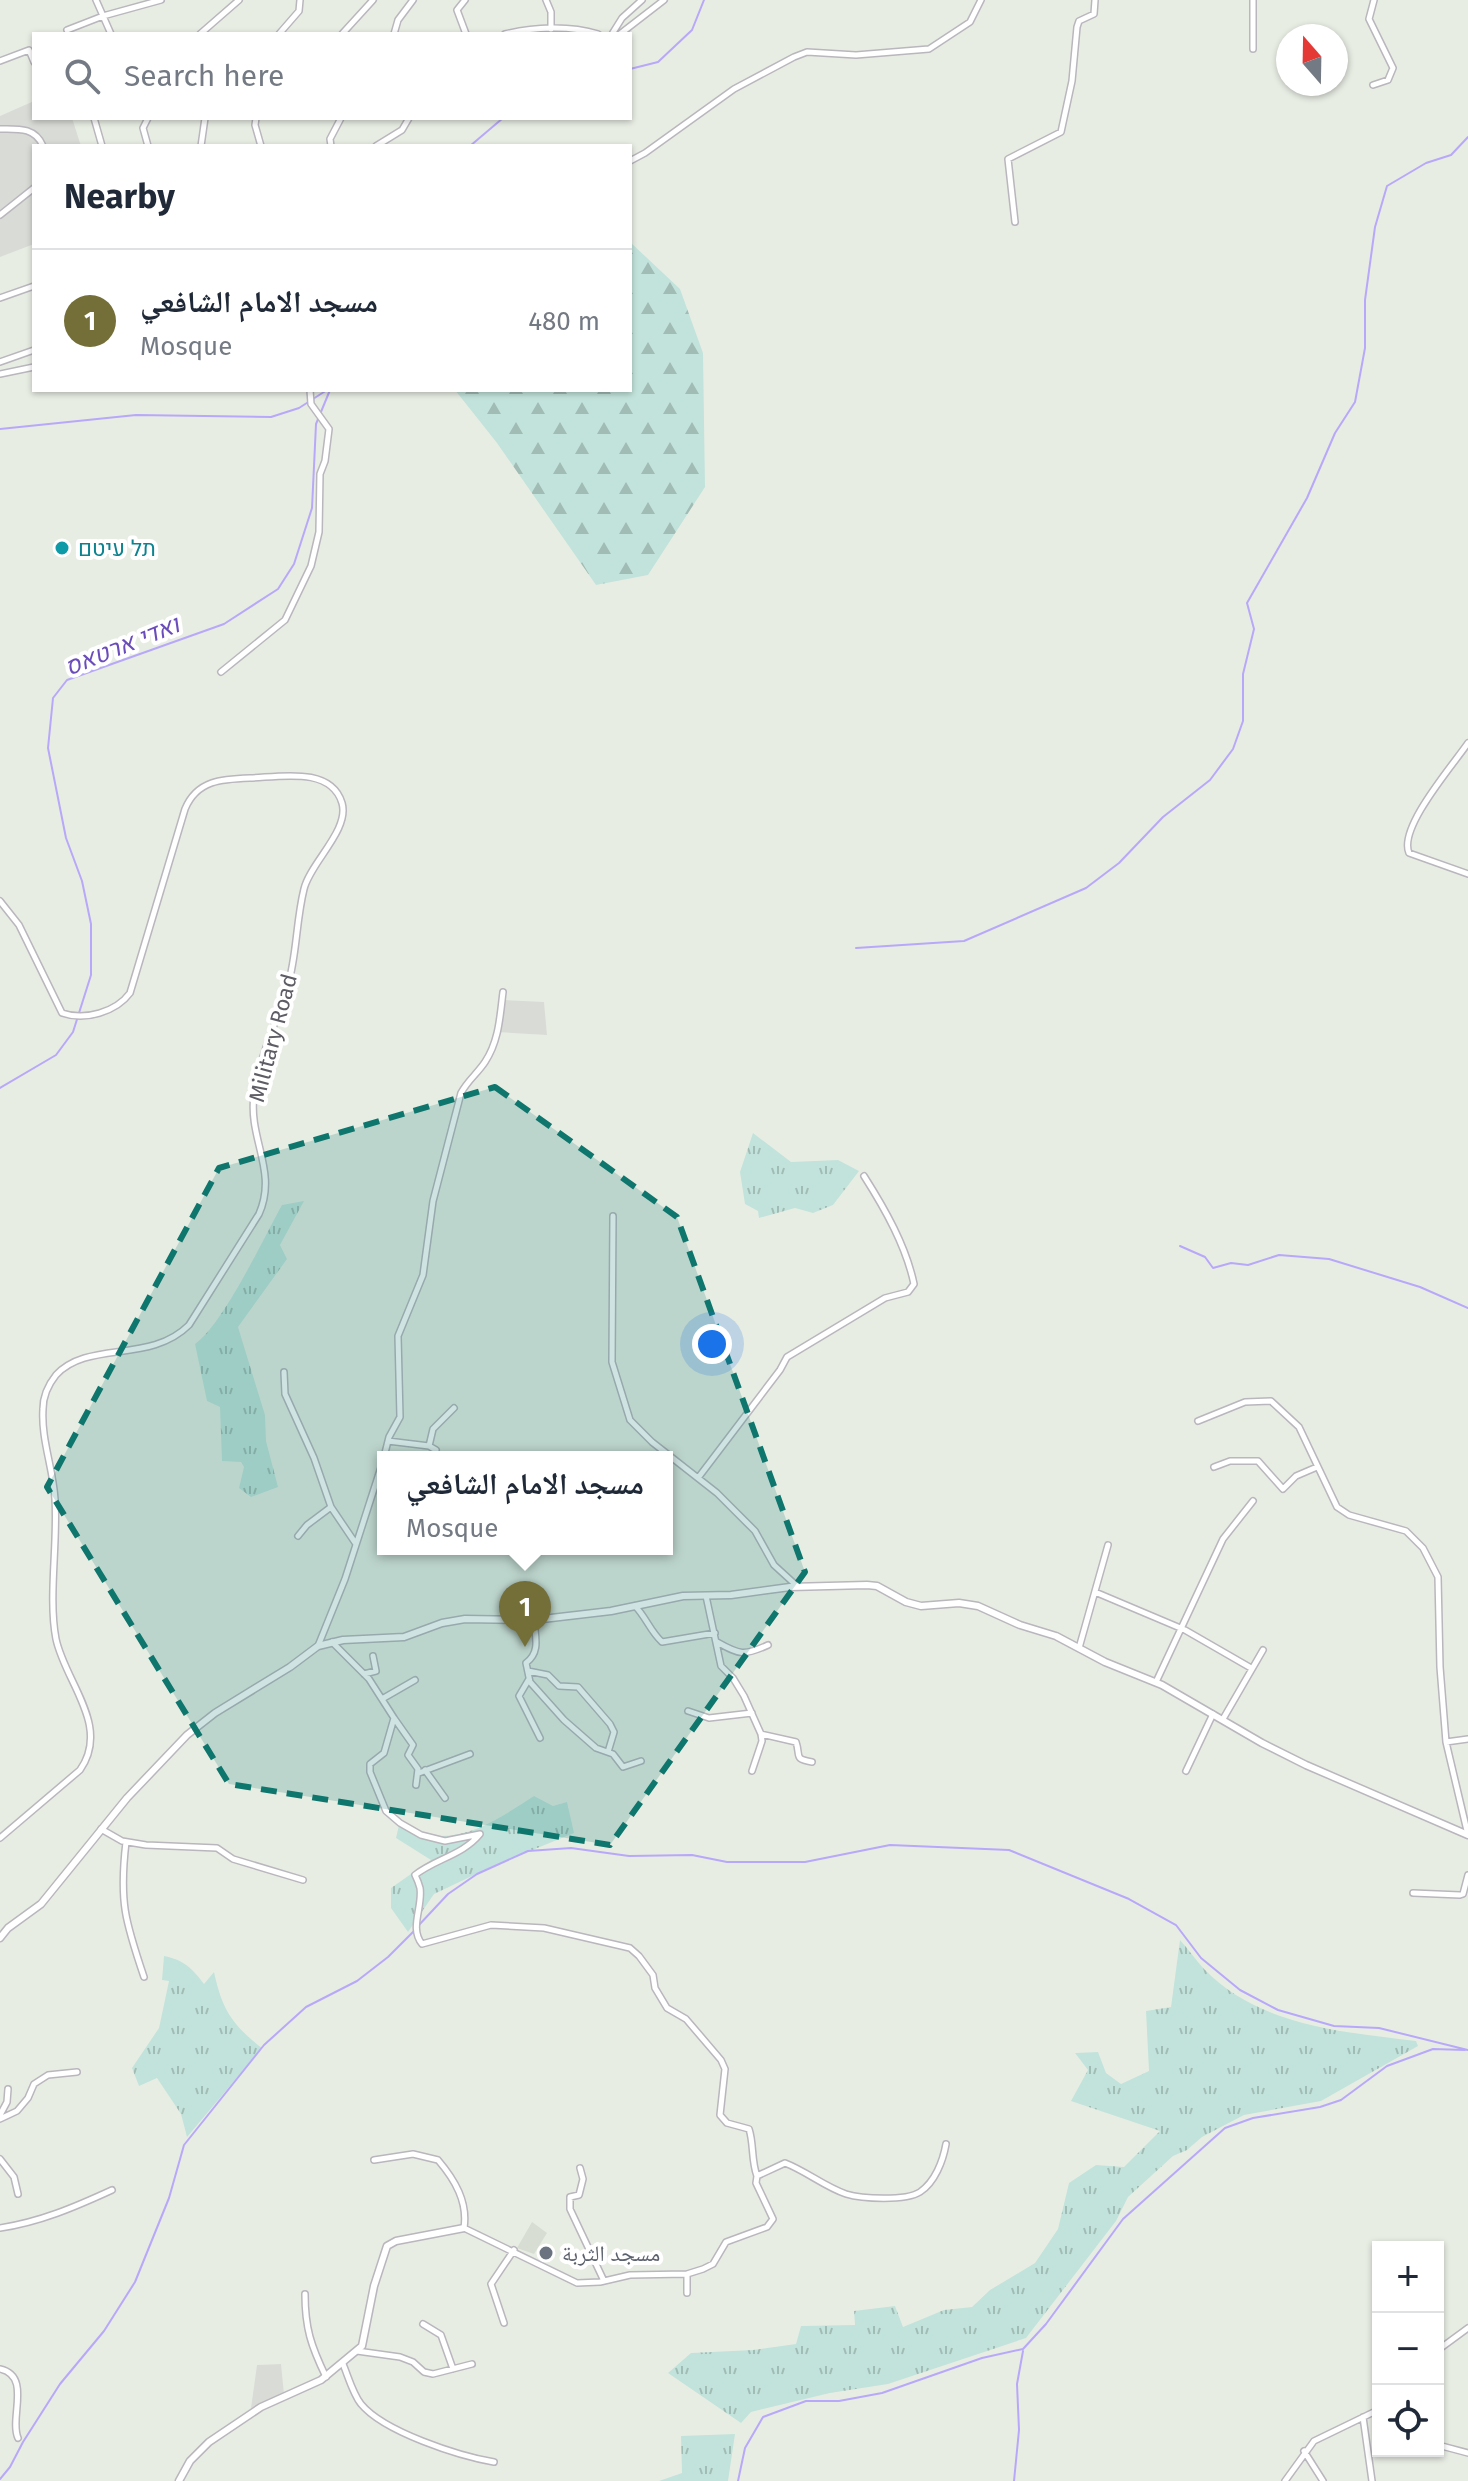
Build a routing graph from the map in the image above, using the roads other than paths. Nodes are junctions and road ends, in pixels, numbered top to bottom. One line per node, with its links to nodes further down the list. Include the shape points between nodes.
1 (96, 0): 15 (street)
2 (161, 0): 15 (street)
3 (239, 0): 19 (street)
4 (300, 0): 20 (street, via 299,11)
5 (373, 0): 21 (street)
6 (413, 0): 22 (street)
7 (465, 0): 23 (street, via 457,10)
8 (546, 0): 16 (street)
9 (642, 0): 26 (street)
10 (664, 0): 27 (street)
11 (981, 0): 46 (street, via 970,22 929,49 856,55 807,52 794,57 753,77)
12 (1095, 0): 49 (street, via 1094,14 1077,27 1061,132 1008,159)
13 (1253, 0): 28 (street)
14 (1374, 0): 31 (street, via 1369,19 1393,68 1388,80)
15 (103, 16): 17 (street); 18 (street)
16 (551, 29): 24 (street); 25 (street)
17 (68, 32)
18 (110, 32)
19 (202, 32)
20 (281, 32)
21 (344, 32)
22 (395, 32)
23 (465, 32)
24 (515, 32)
25 (588, 32)
26 (613, 32)
27 (623, 32)
28 (1253, 49)
29 (32, 57): 30 (street, via 29,50)
30 (0, 61)
31 (1373, 85)
32 (95, 120): 40 (street)
33 (147, 120): 41 (street, via 143,128)
34 (205, 120): 42 (street)
35 (256, 120): 43 (street)
36 (340, 120): 44 (street)
37 (408, 120): 45 (street)
38 (0, 129): 39 (street, via 30,130)
39 (42, 144)
40 (101, 144)
41 (147, 144)
42 (201, 144)
43 (260, 144)
44 (331, 144)
45 (379, 144)
46 (632, 160)
47 (32, 190): 48 (street)
48 (0, 215)
49 (1015, 222)
50 (32, 287): 51 (street)
51 (0, 298)
52 (32, 351): 53 (street)
53 (0, 362)
54 (32, 367): 55 (street)
55 (0, 374)
56 (310, 392): 57 (street, via 311,404 329,429 311,566 285,620)
57 (221, 672)
58 (1468, 743): 59 (street, via 1433,791 1406,844 1409,853)
59 (1468, 874)
60 (0, 901): 123 (street, Military Road, via 19,925 62,1013 106,1011 130,993 185,809 195,792 216,780 307,776 331,786 342,802 338,829 304,886 291,971 254,1094 255,1132 267,1180 259,1214 181,1334 158,1346 72,1363 55,1376 44,1396 43,1435 55,1496 56,1639 89,1721 91,1742 80,1770)
61 (503, 992): 67 (street, via 498,1035 485,1063 461,1093 433,1201 423,1275 398,1336 400,1417)
62 (864, 1176): 75 (street, via 882,1203 914,1284 787,1357)
63 (613, 1216): 71 (street, via 612,1362 630,1420)
64 (284, 1372): 78 (street, via 285,1394)
65 (454, 1408): 68 (street, via 433,1429)
66 (1198, 1421): 74 (street, via 1245,1402 1271,1401 1299,1427)
67 (388, 1441): 68 (street); 70 (street)
68 (429, 1446): 69 (street)
69 (436, 1450)
70 (386, 1451)
71 (664, 1451)
72 (673, 1458): 75 (street)
73 (1214, 1467): 74 (street, via 1258,1461 1283,1489)
74 (1317, 1467): 111 (street, via 1337,1507 1406,1531 1423,1548 1438,1577)
75 (698, 1478): 82 (street, via 755,1531 774,1565)
76 (377, 1480): 80 (street)
77 (1253, 1501): 87 (street, via 1223,1539)
78 (331, 1507): 79 (street); 80 (street)
79 (298, 1536)
80 (356, 1544): 92 (street)
81 (1108, 1545): 83 (street)
82 (797, 1587): 84 (street); 93 (street, via 867,1585 921,1606 968,1604)
83 (1095, 1592): 87 (street); 93 (street)
84 (706, 1596): 85 (street); 88 (street)
85 (635, 1606): 86 (street); 88 (street, via 662,1642)
86 (534, 1620): 90 (street, via 465,1619 404,1637); 97 (street, via 536,1650 526,1663)
87 (1182, 1629): 96 (street); 101 (street)
88 (715, 1633): 89 (street)
89 (717, 1641): 91 (street, via 739,1654); 104 (street, via 721,1666)
90 (332, 1642): 92 (street); 98 (street)
91 (768, 1645)
92 (318, 1646): 121 (street, via 187,1735)
93 (1079, 1648): 101 (street)
94 (1263, 1650): 96 (street)
95 (373, 1656): 98 (street, via 376,1671)
96 (1251, 1668): 107 (street)
97 (528, 1671): 99 (street); 112 (street, via 548,1675 559,1686 578,1687 614,1732)
98 (364, 1674): 102 (street)
99 (529, 1678): 109 (street, via 519,1696); 112 (street, via 564,1720)
100 (415, 1680): 102 (street)
101 (1156, 1682): 105 (street)
102 (382, 1699): 106 (street)
103 (688, 1711): 104 (street, via 709,1718)
104 (752, 1713): 108 (street)
105 (1213, 1713): 107 (street); 117 (street)
106 (394, 1718): 118 (street, via 413,1745 408,1755); 137 (street, via 384,1753 370,1764 386,1811 421,1835 445,1841 480,1834 415,1875 420,1888 418,1939 422,1944 491,1925 544,1928 630,1948 653,1975 667,2008 686,2019 721,2060 725,2069 720,2115 727,2123 749,2129)
107 (1223, 1719): 122 (street, via 1306,1765)
108 (761, 1734): 115 (street, via 796,1742 797,1755); 116 (street)
109 (540, 1738)
110 (1468, 1739): 111 (street)
111 (1446, 1742): 122 (street)
112 (608, 1752): 114 (street, via 623,1767)
113 (470, 1754): 118 (street)
114 (641, 1761)
115 (812, 1762)
116 (752, 1771)
117 (1186, 1771)
118 (422, 1772): 119 (street); 120 (street)
119 (416, 1785)
120 (445, 1798)
121 (101, 1829): 124 (street); 128 (street, via 41,1904)
122 (1468, 1835)
123 (0, 1838)
124 (126, 1842): 126 (street, via 217,1848 233,1859); 129 (street, via 122,1899)
125 (1468, 1875): 127 (street, via 1463,1894)
126 (303, 1880)
127 (1413, 1893)
128 (0, 1938)
129 (144, 1977)
130 (77, 2072): 132 (street, via 48,2075 34,2084 17,2111)
131 (8, 2089): 132 (street)
132 (0, 2117)
133 (946, 2144): 137 (street, via 943,2161 928,2184 908,2196 845,2194 785,2163)
134 (0, 2159): 139 (street, via 14,2177)
135 (374, 2160): 141 (street, via 413,2154 438,2160 457,2187 466,2211)
136 (580, 2168): 144 (street, via 582,2191 570,2197 570,2209)
137 (757, 2176): 143 (street, via 773,2219 767,2227 726,2242 713,2264)
138 (112, 2190): 140 (street, via 65,2212)
139 (18, 2194)
140 (0, 2228)
141 (464, 2228): 142 (street); 151 (street, via 387,2246)
142 (514, 2250): 144 (street, via 577,2283); 147 (street, via 491,2284)
143 (687, 2274): 144 (street); 145 (street)
144 (604, 2281)
145 (687, 2293)
146 (305, 2294): 156 (street, via 305,2322)
147 (504, 2323)
148 (423, 2324): 155 (street, via 441,2335)
149 (1468, 2328): 150 (street)
150 (1444, 2346)
151 (357, 2351): 152 (street); 155 (street, via 400,2357 433,2374)
152 (343, 2364): 156 (street); 163 (street, via 360,2404 382,2419 429,2443)
153 (472, 2364): 155 (street)
154 (0, 2369): 159 (street, via 15,2379)
155 (453, 2369)
156 (326, 2377): 164 (street, via 261,2407 209,2442)
157 (1372, 2413): 158 (street)
158 (1363, 2417): 161 (street, via 1325,2434); 167 (street)
159 (18, 2438)
160 (1444, 2447): 162 (street)
161 (1304, 2451): 165 (street); 166 (street)
162 (1468, 2453)
163 (494, 2462)
164 (179, 2481)
165 (1285, 2481)
166 (1323, 2481)
167 (1372, 2481)

